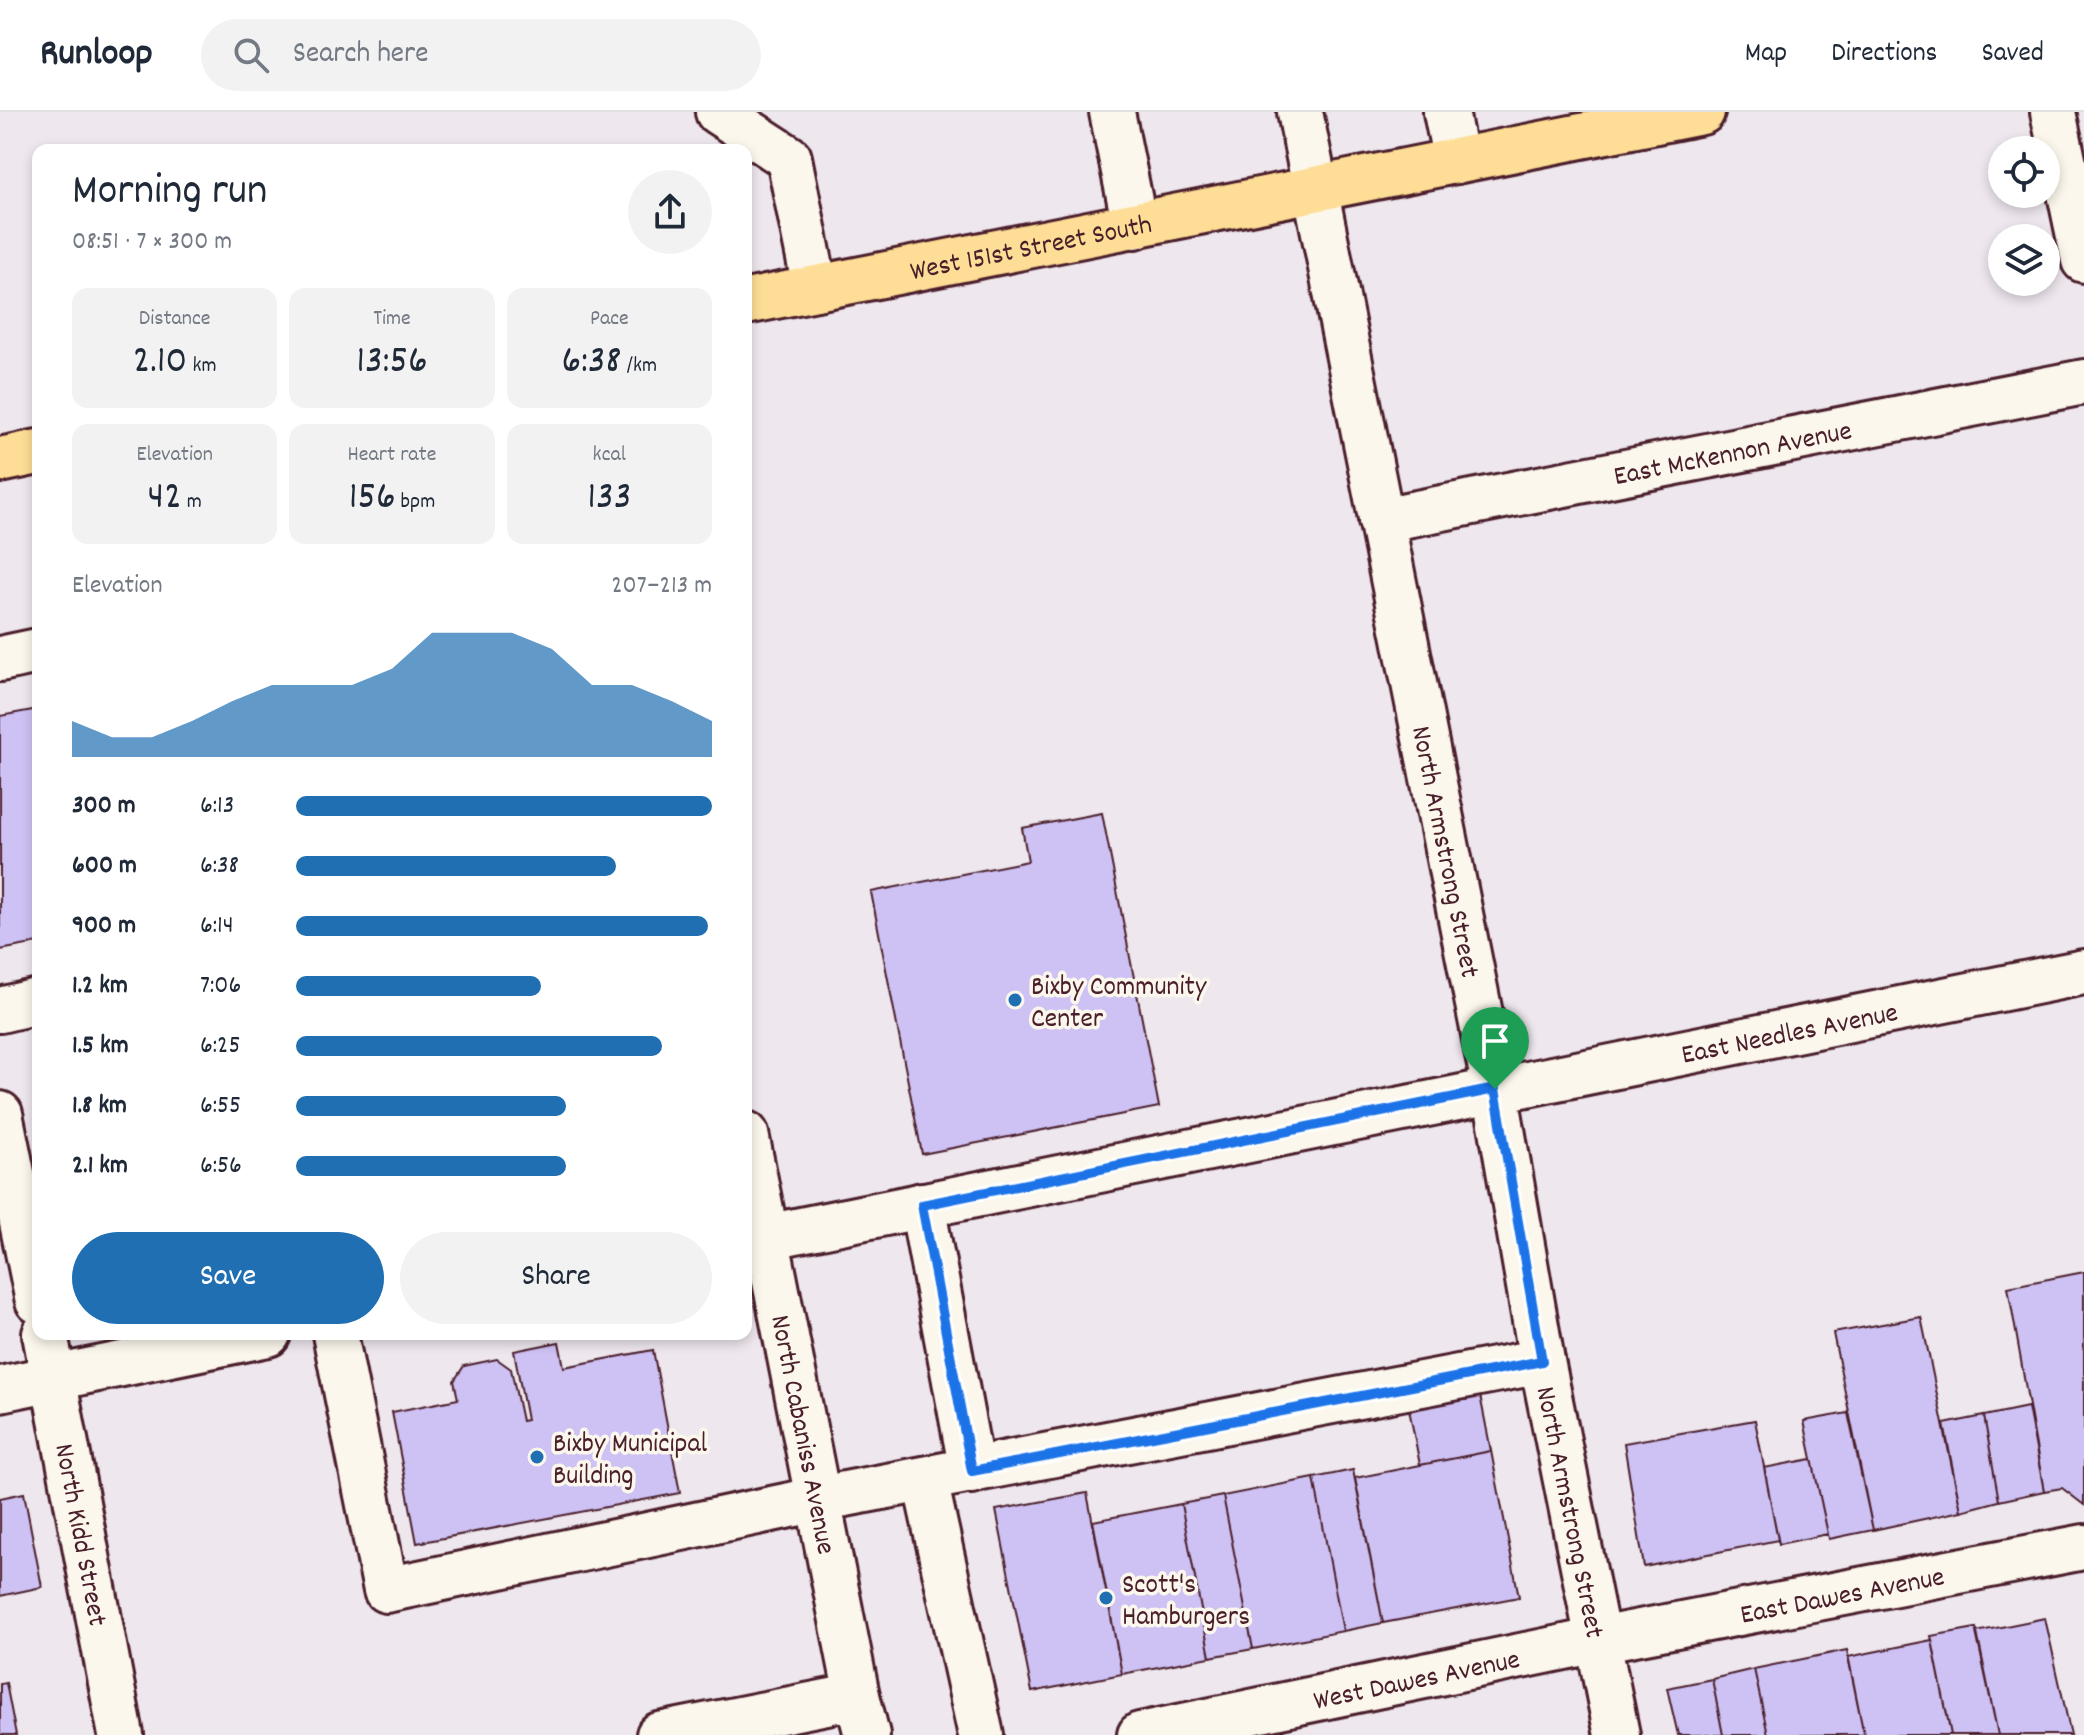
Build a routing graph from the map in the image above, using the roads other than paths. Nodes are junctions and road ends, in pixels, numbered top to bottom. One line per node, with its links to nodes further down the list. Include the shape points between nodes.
1 (718, 112): 11 (street, via 789,158)
2 (1112, 112): 9 (street)
3 (1300, 112): 8 (street, North Armstrong Street)
4 (1446, 112): 7 (street)
5 (1702, 112): 7 (main road, West 151st Street South)
6 (2053, 112): 10 (street)
7 (1456, 161): 8 (main road, West 151st Street South)
8 (1315, 189): 9 (main road, West 151st Street South); 16 (street, North Armstrong Street)
9 (1135, 226): 11 (main road, West 151st Street South)
10 (2084, 260)
11 (815, 288): 12 (main road, West 151st Street South)
12 (752, 301)
13 (2084, 382): 16 (street, East McKennon Avenue)
14 (32, 453): 15 (main road)
15 (0, 460)
16 (1381, 520): 22 (street, North Armstrong Street)
17 (32, 652): 18 (street)
18 (0, 659)
19 (2084, 972): 22 (street, East Needles Avenue)
20 (32, 1002): 21 (street)
21 (0, 1010)
22 (1495, 1089): 25 (street, East Needles Avenue); 31 (street, North Armstrong Street)
23 (0, 1114): 27 (street)
24 (752, 1197): 26 (street, North Cabaniss Avenue)
25 (922, 1205): 26 (street, East Needles Avenue); 34 (street)
26 (756, 1239): 36 (street, North Cabaniss Avenue)
27 (32, 1271)
28 (46, 1340): 32 (street, North Kidd Street)
29 (239, 1340): 32 (street)
30 (336, 1340): 36 (street, via 386,1590)
31 (1542, 1361): 34 (street); 38 (street, North Armstrong Street)
32 (54, 1379): 33 (street); 40 (street, North Kidd Street)
33 (0, 1389)
34 (972, 1471): 35 (street)
35 (925, 1480): 36 (street); 42 (street)
36 (819, 1499): 39 (street, North Cabaniss Avenue)
37 (2084, 1547): 38 (street, East Dawes Avenue)
38 (1598, 1640): 43 (street, West Dawes Avenue); 44 (street, North Armstrong Street)
39 (862, 1716): 41 (street)
40 (121, 1735)
41 (659, 1735)
42 (981, 1735)
43 (1140, 1735)
44 (1617, 1735)

